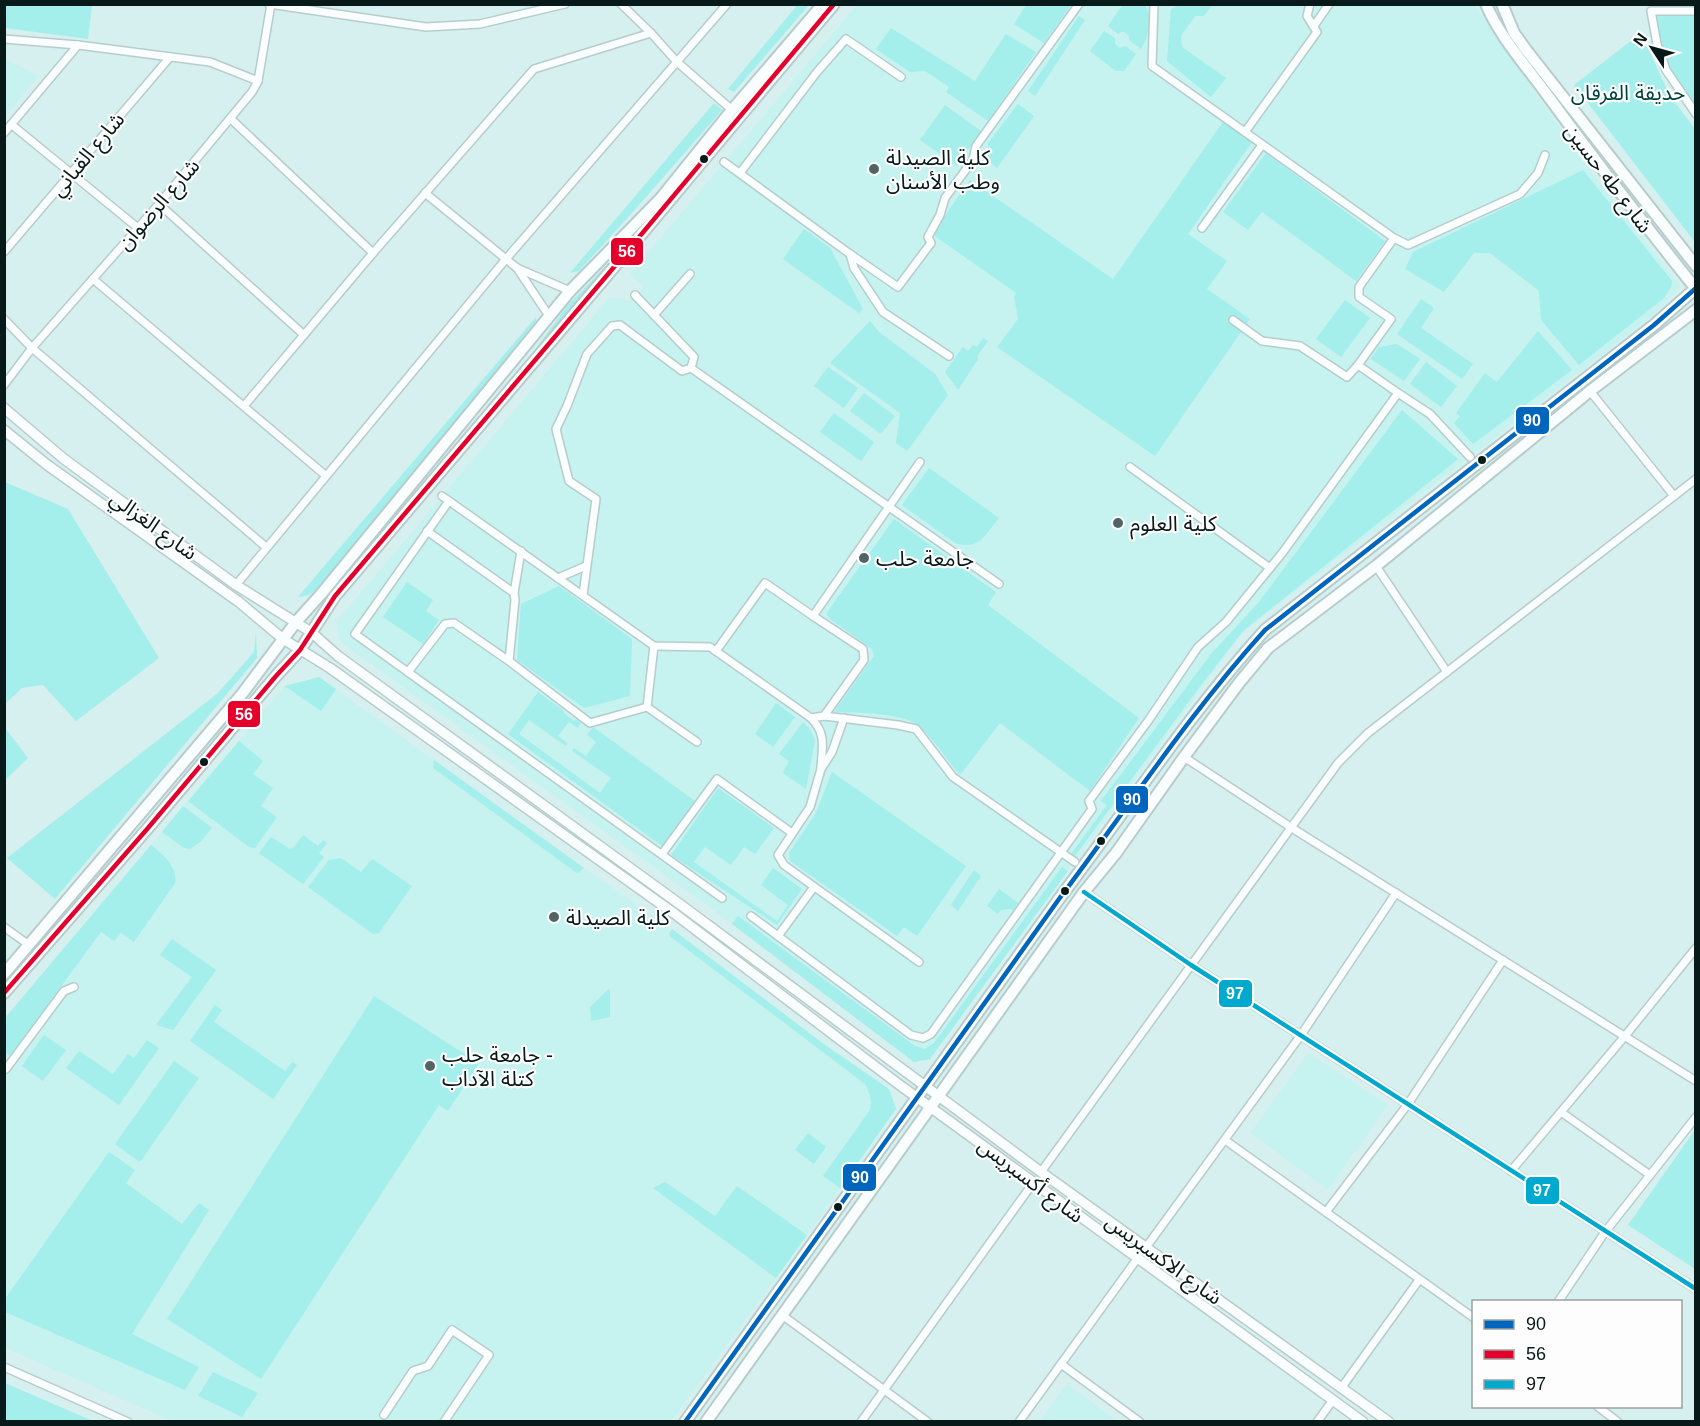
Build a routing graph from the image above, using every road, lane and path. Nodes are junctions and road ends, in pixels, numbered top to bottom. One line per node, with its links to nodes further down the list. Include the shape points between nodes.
1 (565, 4): 12 (street, via 480,24 426,27)
2 (621, 4): 15 (street)
3 (727, 4): 19 (street)
4 (823, 4): 23 (main road)
5 (834, 4): 85 (main road, via 335,596)
6 (1078, 4): 40 (street, via 976,146 973,160 945,198 928,237 931,243 898,287)
7 (1154, 4): 26 (street, via 1152,66)
8 (1310, 4): 14 (street, via 1307,16)
9 (1329, 4): 14 (street)
10 (1486, 4): 46 (main road, شارع طه حسين, via 1567,123)
11 (1502, 4): 42 (main road, via 1514,33 1527,51)
12 (270, 5): 21 (street, شارع الرضوان)
13 (1695, 10): 22 (street, via 1651,11 1666,70)
14 (1314, 26): 26 (street, via 1317,32)
15 (651, 33): 19 (street); 33 (street, via 534,69)
16 (4, 39): 17 (street)
17 (78, 45): 18 (street); 25 (street)
18 (170, 57): 21 (street, via 210,62); 31 (street, شارع القباني)
19 (676, 61): 23 (street); 41 (street)
20 (901, 76): 32 (street, via 846,39)
21 (258, 81): 24 (street, شارع الرضوان)
22 (1694, 109)
23 (732, 110): 47 (main road, via 660,198)
24 (231, 119): 34 (street, شارع الرضوان); 39 (street)
25 (12, 125): 27 (street); 31 (street)
26 (1245, 132): 28 (street)
27 (4, 133)
28 (1263, 145): 36 (street); 37 (street)
29 (1545, 155): 37 (street, via 1538,173 1520,194 1408,245)
30 (724, 162): 32 (street)
31 (71, 173): 35 (street); 38 (street, شارع القباني)
32 (740, 173): 40 (street)
33 (425, 193): 39 (street); 41 (street)
34 (159, 204): 35 (street, شارع الرضوان); 54 (street)
35 (138, 228): 45 (street, شارع الرضوان)
36 (1202, 228)
37 (1394, 238): 57 (street, via 1359,286 1359,297 1390,319)
38 (4, 252)
39 (373, 253): 54 (street)
40 (850, 254): 56 (street, via 854,268 883,312)
41 (506, 259): 43 (street); 68 (street)
42 (1695, 266)
43 (517, 268): 47 (street); 51 (street)
44 (690, 274): 50 (street)
45 (93, 279): 55 (street, شارع الرضوان); 62 (street)
46 (1695, 288): 100 (main road, via 1654,325 1265,630 1225,675)
47 (570, 291): 51 (main road)
48 (635, 295): 50 (street)
49 (1695, 310): 60 (main road)
50 (654, 315): 58 (street, via 694,357)
51 (549, 316): 84 (main road)
52 (4, 319): 55 (street)
53 (1233, 320): 57 (street, via 1262,340 1300,346 1347,377)
54 (304, 335): 62 (street)
55 (32, 348): 59 (street, شارع الرضوان); 73 (street)
56 (949, 356)
57 (1358, 365): 61 (street)
58 (691, 368): 71 (street); 75 (street, via 682,371 620,326 612,326 587,354 556,429 569,481 596,500)
59 (4, 384)
60 (1590, 391): 70 (street); 76 (main road)
61 (1398, 393): 65 (street, via 1430,414); 77 (street)
62 (244, 406): 68 (street)
63 (4, 408): 80 (main road, شارع الغزالي, via 64,459)
64 (4, 430): 86 (main road, شارع الغزالي, via 239,602)
65 (1470, 457)
66 (920, 462): 71 (street)
67 (1130, 467): 77 (street)
68 (325, 476): 73 (street)
69 (1695, 479): 70 (street)
70 (1674, 496): 92 (street)
71 (889, 507): 79 (street); 83 (street)
72 (428, 531): 74 (street, via 445,498); 81 (street); 91 (street, via 355,634)
73 (266, 547): 80 (street)
74 (521, 552): 78 (street); 81 (street)
75 (586, 566): 78 (street); 82 (street)
76 (1376, 566): 92 (street); 98 (main road, via 1268,648)
77 (1270, 568): 104 (street, via 1226,622 1198,647 1089,801 1092,809)
78 (558, 578): 82 (street)
79 (999, 584)
80 (236, 585): 84 (main road, شارع الغزالي)
81 (514, 593): 90 (street)
82 (583, 595): 87 (street)
83 (813, 616): 89 (street, via 765,582); 94 (street, via 863,649 864,660)
84 (296, 622): 85 (main road, شارع الغزالي); 86 (main road)
85 (311, 633): 88 (main road); 126 (main road, شارع الغزالي)
86 (283, 639): 88 (main road, شارع الغزالي); 114 (main road, via 242,694)
87 (654, 646): 89 (street, via 710,647); 93 (street)
88 (300, 650): 121 (main road); 127 (main road, شارع الغزالي, via 675,914)
89 (716, 651): 95 (street)
90 (509, 661): 91 (street, via 454,623 445,624); 93 (street, via 590,723)
91 (408, 672): 105 (street)
92 (1447, 672): 101 (street, via 1353,747)
93 (647, 707): 97 (street)
94 (824, 716): 95 (street); 96 (street)
95 (812, 718): 99 (street, via 823,736)
96 (844, 718): 99 (street, via 832,752); 104 (street, via 916,729 953,777)
97 (697, 742)
98 (1184, 757): 101 (street); 102 (main road)
99 (821, 769): 103 (street, via 810,807)
100 (1117, 823): 102 (main road); 126 (main road)
101 (1292, 828): 109 (street); 118 (street)
102 (1131, 832): 108 (main road)
103 (792, 833): 105 (street, via 717,779); 107 (street, via 778,855 784,865)
104 (1061, 852): 106 (street); 113 (street, via 931,1034 923,1038 911,1035)
105 (662, 855): 110 (street)
106 (1075, 862)
107 (814, 887): 113 (street); 117 (street)
108 (1084, 892): 118 (street); 128 (main road)
109 (1396, 894): 116 (street); 122 (street)
110 (722, 898)
111 (751, 916): 113 (street)
112 (4, 927): 114 (street)
113 (778, 936)
114 (29, 945): 119 (main road)
115 (1695, 948): 123 (street)
116 (1503, 960): 123 (street); 129 (street)
117 (919, 962)
118 (1191, 965): 122 (street); 135 (street)
119 (4, 974)
120 (74, 987): 124 (street, via 64,991)
121 (4, 993)
122 (1301, 1035): 129 (street); 133 (street)
123 (1624, 1036): 125 (street); 131 (street)
124 (6, 1069)
125 (1695, 1081)
126 (925, 1085): 127 (main road); 128 (main road, شارع الاكسبريس)
127 (917, 1096): 130 (main road, شارع أكسبريس); 157 (main road)
128 (940, 1096): 130 (main road); 135 (main road, شارع الاكسبريس)
129 (1407, 1104): 134 (street); 138 (street)
130 (932, 1107): 137 (main road, شارع أكسبريس); 145 (main road)
131 (1561, 1112): 134 (street); 136 (street)
132 (1695, 1117): 136 (street)
133 (1225, 1140): 138 (street); 140 (street)
134 (1511, 1171): 139 (street)
135 (1041, 1172): 140 (main road, شارع الاكسبريس)
136 (1650, 1175): 139 (street)
137 (1033, 1183): 141 (main road, شارع أكسبريس); 150 (street)
138 (1326, 1212): 142 (street)
139 (1605, 1232): 143 (street); 144 (street)
140 (1147, 1246): 149 (main road, شارع الاكسبريس)
141 (1137, 1258): 147 (street); 151 (main road, شارع أكسبريس)
142 (1419, 1280): 146 (street); 149 (street)
143 (1695, 1289)
144 (1559, 1300)
145 (782, 1315): 150 (street); 158 (main road)
146 (1472, 1317)
147 (1061, 1364): 161 (street); 162 (street)
148 (4, 1367): 155 (street)
149 (1342, 1387): 165 (main road, شارع الاكسبريس)
150 (884, 1390): 159 (street); 160 (street)
151 (1333, 1400): 163 (street); 164 (main road, شارع أكسبريس)
152 (1598, 1408): 154 (street)
153 (384, 1415): 156 (street, via 413,1371 428,1366 452,1330 489,1355)
154 (1615, 1421)
155 (128, 1422)
156 (444, 1422)
157 (685, 1422)
158 (706, 1422)
159 (861, 1422)
160 (928, 1422)
161 (1019, 1422)
162 (1140, 1422)
163 (1317, 1422)
164 (1363, 1422)
165 (1389, 1422)

